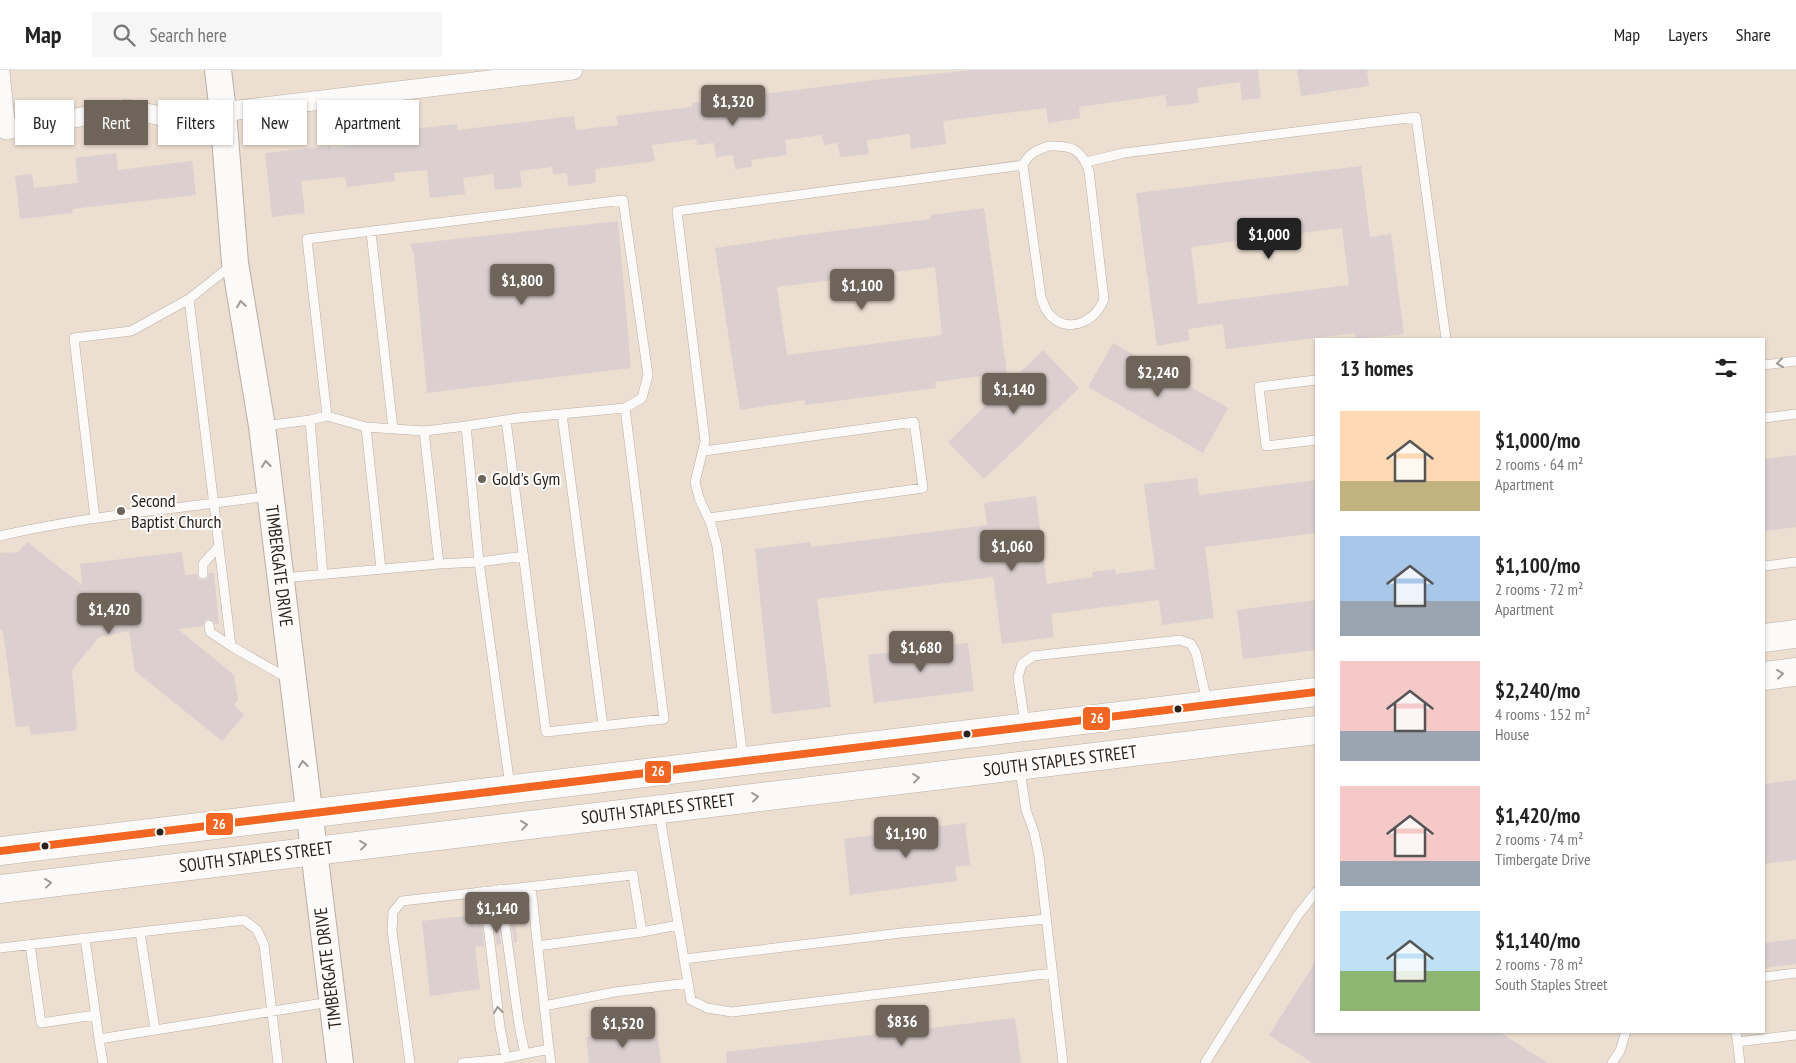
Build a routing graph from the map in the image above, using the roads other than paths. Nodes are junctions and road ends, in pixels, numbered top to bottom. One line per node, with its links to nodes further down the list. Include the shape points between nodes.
1 (218, 70): 5 (street, TIMBERGATE DRIVE)
2 (573, 70): 4 (street)
3 (0, 72): 7 (street, via 6,130 127,109)
4 (455, 77): 6 (street)
5 (222, 100)
6 (233, 110)
7 (158, 115)
8 (226, 145): 12 (street, TIMBERGATE DRIVE)
9 (1086, 162): 10 (lane, via 1079,152 1059,146 1033,152); 10 (lane, via 1104,299 1102,307 1092,318 1079,324 1055,320 1043,303); 14 (lane, via 1124,153 1416,117)
10 (1023, 165): 31 (lane, via 677,211)
11 (371, 232): 18 (lane, via 623,200 648,375 642,398); 21 (lane, via 307,239); 28 (lane)
12 (235, 263): 13 (lane); 25 (street, TIMBERGATE DRIVE, one-way to 12)
13 (188, 299): 33 (lane); 34 (lane, via 131,331 74,338)
14 (1446, 338)
15 (1796, 361): 16 (lane, one-way to 16)
16 (1765, 365)
17 (1315, 380): 30 (lane, via 1259,387 1266,446)
18 (625, 408): 19 (lane); 57 (lane, via 664,719)
19 (562, 414): 24 (lane); 57 (lane)
20 (1796, 414): 22 (lane)
21 (327, 416): 23 (lane); 27 (lane)
22 (1765, 418)
23 (310, 420): 25 (lane); 45 (lane)
24 (506, 420): 26 (lane); 38 (lane)
25 (262, 426): 32 (street, TIMBERGATE DRIVE, one-way to 25)
26 (466, 426): 29 (lane); 39 (lane)
27 (366, 427): 28 (lane); 43 (lane)
28 (393, 429): 29 (lane)
29 (424, 431): 41 (lane)
30 (1315, 440)
31 (704, 451): 35 (lane, via 695,482); 35 (lane, via 914,422 923,488)
32 (270, 496): 33 (lane); 46 (street, TIMBERGATE DRIVE)
33 (213, 504): 34 (lane); 37 (lane)
34 (95, 518): 36 (lane)
35 (708, 518): 61 (lane, via 717,546)
36 (0, 536)
37 (219, 546): 44 (lane, via 202,564); 50 (lane)
38 (524, 556): 39 (lane); 57 (lane, via 546,732)
39 (479, 562): 41 (lane); 63 (lane)
40 (1796, 562): 42 (lane)
41 (439, 564): 43 (lane)
42 (1765, 566)
43 (381, 569): 45 (lane)
44 (203, 574)
45 (323, 575): 46 (lane)
46 (281, 578): 53 (street, TIMBERGATE DRIVE)
47 (209, 625): 50 (lane, via 210,632)
48 (1796, 634): 49 (main road)
49 (1765, 638)
50 (231, 646): 53 (lane)
51 (1796, 672): 52 (main road, one-way to 51)
52 (1765, 676)
53 (293, 682): 65 (street, TIMBERGATE DRIVE, one-way to 53)
54 (1315, 692): 55 (main road)
55 (1208, 705): 58 (main road); 58 (lane, via 1196,654 1191,644 1180,640 1033,656 1022,664 1018,677)
56 (1315, 719): 60 (main road)
57 (603, 726)
58 (1026, 727): 61 (main road)
59 (1315, 730): 60 (main road, SOUTH STAPLES STREET)
60 (1287, 733): 62 (main road, SOUTH STAPLES STREET)
61 (744, 761): 63 (main road)
62 (1020, 766): 64 (main road, SOUTH STAPLES STREET, one-way to 62); 73 (lane, via 1026,810 1039,856)
63 (511, 789): 65 (main road)
64 (659, 809): 66 (main road, SOUTH STAPLES STREET, one-way to 64); 74 (lane)
65 (309, 813): 66 (street, TIMBERGATE DRIVE); 67 (main road)
66 (314, 850): 69 (main road, SOUTH STAPLES STREET, one-way to 66); 86 (street, TIMBERGATE DRIVE)
67 (0, 851)
68 (531, 886): 70 (lane); 76 (lane, via 633,875); 79 (lane)
69 (0, 889)
70 (500, 889): 71 (lane); 97 (lane)
71 (484, 891): 98 (lane, one-way to 71); 102 (lane, via 402,901 393,912 392,931)
72 (1315, 893): 106 (lane)
73 (1046, 919): 81 (lane); 82 (lane)
74 (678, 925): 76 (lane); 81 (lane)
75 (140, 932): 77 (lane); 88 (lane, via 244,920 257,930 264,945); 90 (lane)
76 (642, 932): 79 (lane)
77 (85, 938): 78 (lane); 89 (lane)
78 (30, 944): 80 (lane); 89 (lane, via 41,1023)
79 (537, 946): 87 (lane)
80 (0, 948)
81 (684, 959): 85 (lane)
82 (1052, 973): 85 (lane, via 732,1012 707,1008 691,1000); 105 (lane)
83 (1796, 973): 84 (lane)
84 (1765, 977)
85 (688, 982): 87 (lane)
86 (332, 1001): 88 (lane); 101 (street, TIMBERGATE DRIVE)
87 (544, 1006): 96 (lane)
88 (273, 1012): 90 (lane); 100 (lane)
89 (95, 1016): 94 (lane)
90 (155, 1029): 94 (lane)
91 (1625, 1033): 107 (lane)
92 (1736, 1033): 95 (lane)
93 (1796, 1035): 95 (lane)
94 (99, 1039): 99 (lane)
95 (1737, 1042): 108 (lane)
96 (549, 1049): 97 (lane); 104 (lane)
97 (525, 1054): 98 (lane)
98 (506, 1058): 103 (lane)
99 (103, 1063)
100 (278, 1063)
101 (340, 1063)
102 (410, 1063)
103 (462, 1063)
104 (550, 1063)
105 (1063, 1063)
106 (1205, 1063)
107 (1612, 1063)
108 (1740, 1063)

